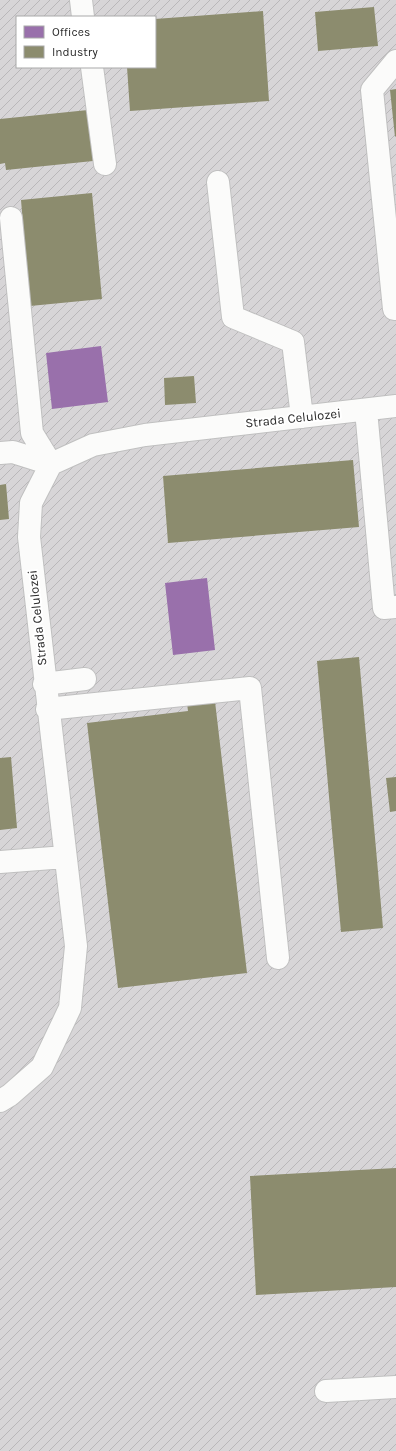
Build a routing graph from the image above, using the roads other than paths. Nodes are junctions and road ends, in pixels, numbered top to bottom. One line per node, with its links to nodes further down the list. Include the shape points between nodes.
1 (81, 0): 2 (street)
2 (83, 16)
3 (396, 61): 8 (street, via 372,90)
4 (92, 68): 5 (street)
5 (105, 164)
6 (218, 182): 11 (street, via 232,317 293,342)
7 (11, 218): 13 (street, via 32,433)
8 (396, 309)
9 (396, 406): 10 (street, Strada Celulozei)
10 (366, 410): 11 (street, Strada Celulozei); 14 (street, via 384,608)
11 (302, 417): 13 (street, Strada Celulozei, via 145,435 94,445)
12 (0, 453): 13 (street, via 13,452)
13 (51, 464): 16 (street, Strada Celulozei, via 31,503 29,537)
14 (396, 607)
15 (85, 679): 16 (street)
16 (44, 684): 17 (street, Strada Celulozei)
17 (47, 709): 18 (street, Strada Celulozei); 20 (street, via 250,688)
18 (65, 857): 19 (street); 21 (street, Strada Celulozei, via 76,946 70,1008 42,1067)
19 (0, 862)
20 (278, 958)
21 (0, 1101)
22 (396, 1387): 23 (street)
23 (326, 1391)

